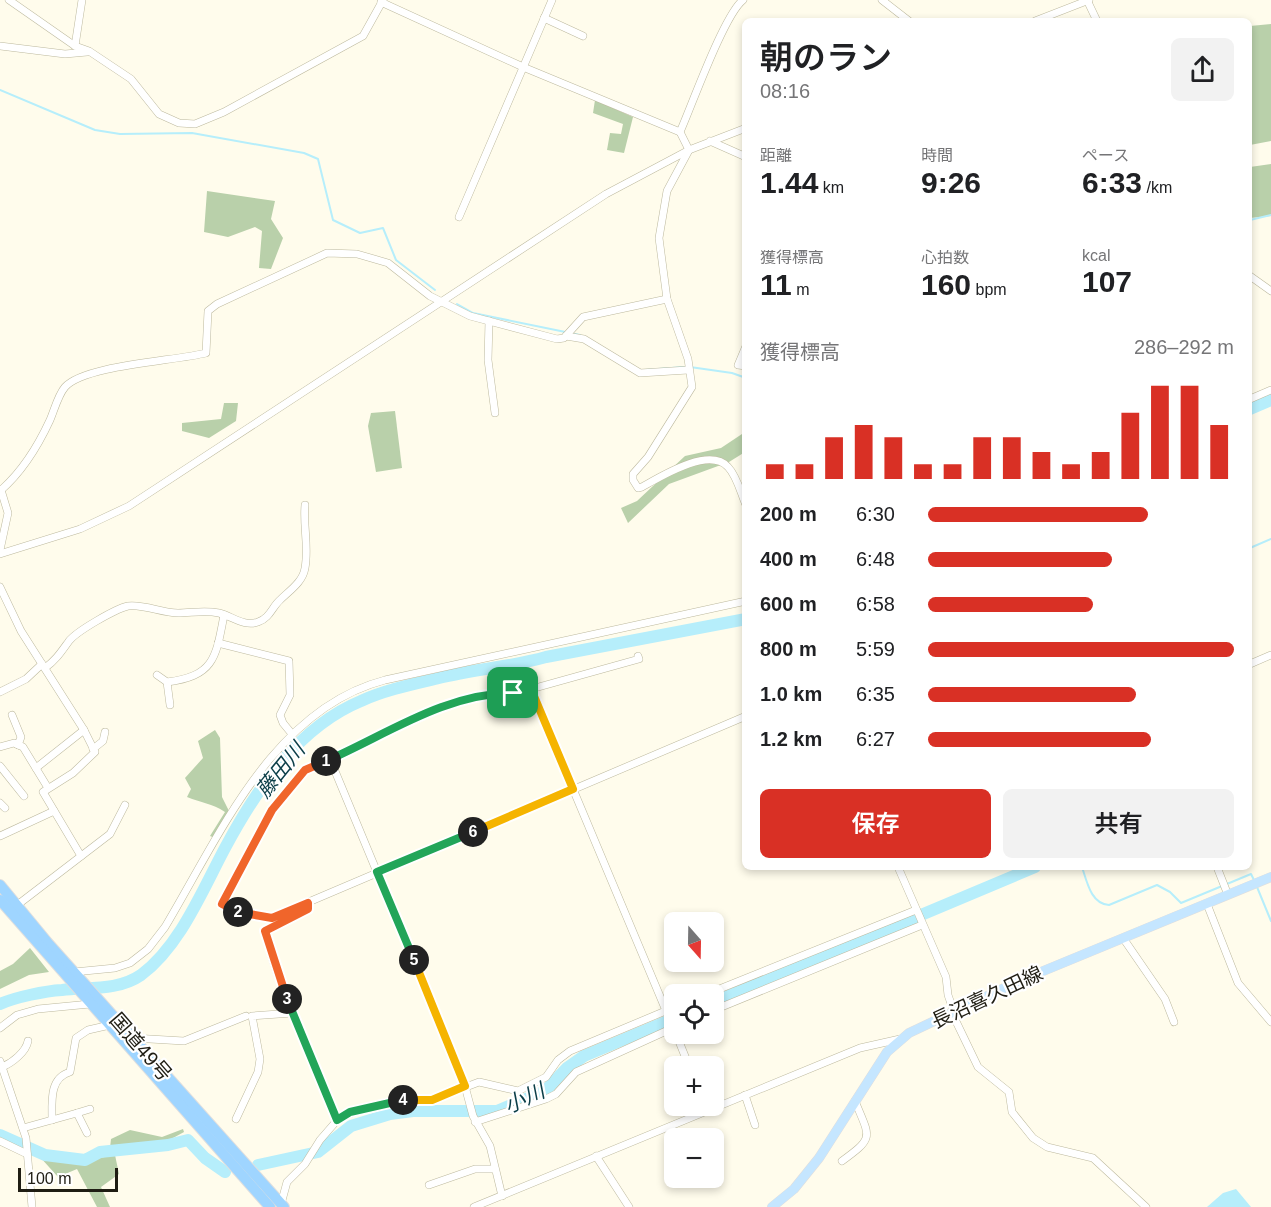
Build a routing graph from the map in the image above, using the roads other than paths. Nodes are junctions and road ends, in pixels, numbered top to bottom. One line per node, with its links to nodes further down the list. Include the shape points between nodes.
1 (9, 0): 14 (street)
2 (81, 0): 14 (street)
3 (552, 0): 8 (street)
4 (743, 0): 18 (street, via 721,37)
5 (882, 0): 9 (street)
6 (1088, 0): 10 (street); 11 (street)
7 (382, 1): 15 (street, via 363,36 195,124 179,123 159,114 131,79); 16 (street)
8 (544, 18): 12 (street); 16 (street)
9 (905, 18)
10 (1043, 18)
11 (1096, 18)
12 (583, 36)
13 (0, 46): 15 (street, via 66,54)
14 (75, 46): 15 (street)
15 (89, 51)
16 (523, 67): 18 (street); 22 (street)
17 (742, 129): 19 (street)
18 (680, 132): 20 (street)
19 (710, 141): 20 (street); 21 (street)
20 (689, 150): 25 (street, via 667,192 659,238); 26 (street, via 606,194)
21 (742, 155)
22 (459, 217)
23 (1252, 277): 24 (street)
24 (1271, 291)
25 (667, 298): 28 (street, via 583,317); 29 (street, via 683,341)
26 (441, 302): 27 (street); 33 (street, via 377,259 337,252 317,257 208,311 206,352 127,365 78,379 65,387 41,441); 36 (street, via 129,506 80,529)
27 (489, 321): 28 (street, via 536,335 560,339); 32 (street, via 488,360)
28 (566, 336): 29 (street, via 584,339 640,373)
29 (688, 370): 34 (street, via 693,381 691,390 633,474 633,483 642,487 682,465 722,462 729,467)
30 (1271, 390): 31 (street)
31 (1252, 398)
32 (495, 413)
33 (1, 491): 36 (street, via 8,513)
34 (742, 496)
35 (305, 505): 39 (street, via 305,571 297,584 260,621 246,624)
36 (0, 552)
37 (0, 587): 44 (street)
38 (742, 602): 54 (street, via 366,685 336,699)
39 (224, 615): 40 (street); 44 (street, via 129,606 72,638 59,656)
40 (218, 643): 46 (street, via 202,673 188,680); 54 (street, via 289,661 290,695 280,715)
41 (1271, 655): 43 (street)
42 (638, 656): 47 (street, via 639,659)
43 (1252, 663)
44 (43, 666): 48 (street); 52 (street)
45 (157, 675): 46 (street)
46 (167, 682): 49 (street)
47 (531, 689): 58 (street, via 450,704); 62 (street)
48 (0, 692)
49 (171, 705)
50 (12, 715): 55 (street, via 21,737)
51 (742, 718): 62 (street)
52 (84, 729): 57 (street); 60 (street)
53 (105, 732): 57 (street, via 104,741)
54 (292, 734): 81 (street, via 261,767 148,949 122,967)
55 (18, 745): 56 (street); 60 (street)
56 (0, 747)
57 (93, 749): 61 (street, via 95,752 73,773)
58 (330, 759): 70 (street); 75 (street, via 305,770 272,810 222,904 242,913 272,918)
59 (0, 766): 63 (street)
60 (36, 768): 61 (street)
61 (48, 788): 65 (street, via 43,792)
62 (573, 789): 70 (street); 84 (street)
63 (24, 795)
64 (125, 805): 67 (street, via 110,834)
65 (54, 811): 66 (street); 67 (street)
66 (0, 836)
67 (81, 856): 77 (street)
68 (899, 870): 78 (street)
69 (1217, 870): 73 (street)
70 (377, 872): 75 (street); 99 (street)
71 (1271, 877): 73 (main road, 長沼喜久田線)
72 (0, 885): 77 (highway, 国道49号)
73 (1228, 895): 76 (main road, 長沼喜久田線)
74 (0, 900): 81 (highway, 国道49号)
75 (308, 903): 86 (street, via 308,909 265,931)
76 (1207, 904): 80 (main road, 長沼喜久田線); 91 (street, via 1238,983)
77 (16, 906): 81 (highway, 国道49号)
78 (916, 910): 79 (street); 82 (street)
79 (922, 925): 85 (street); 88 (street, via 946,977)
80 (1123, 938): 88 (main road, 長沼喜久田線); 90 (street, via 1165,999)
81 (72, 974): 83 (highway, 国道49号)
82 (724, 987)
83 (93, 1001): 92 (highway, 国道49号); 93 (street, via 17,1015); 95 (highway, 国道49号)
84 (664, 1006)
85 (724, 1006)
86 (293, 1012): 107 (street, via 252,1016 260,1059 258,1072); 109 (street)
87 (664, 1012): 99 (street, via 570,1051 546,1077 518,1090 479,1082)
88 (953, 1013): 96 (main road, 長沼喜久田線); 125 (street, via 978,1067 1009,1092 1012,1112 1033,1138 1047,1147 1092,1158)
89 (246, 1016): 95 (street, via 184,1041)
90 (1174, 1022)
91 (1271, 1022)
92 (110, 1025): 108 (street, via 88,1030 76,1038 70,1072 54,1086); 120 (highway, 国道49号)
93 (0, 1028)
94 (664, 1035): 105 (street, via 576,1072 546,1099)
95 (133, 1038): 120 (highway, 国道49号)
96 (900, 1039): 100 (street, via 860,1048); 101 (main road, 長沼喜久田線)
97 (28, 1041): 98 (street, via 10,1064)
98 (1, 1064): 111 (street)
99 (465, 1086): 105 (street); 109 (street, via 432,1100 387,1102 350,1112)
100 (745, 1095): 102 (street); 110 (street)
101 (855, 1101): 116 (street, via 867,1138 864,1145); 124 (main road, 長沼喜久田線, via 819,1158 794,1189)
102 (724, 1102)
103 (90, 1109): 104 (street)
104 (77, 1113): 108 (street); 112 (street)
105 (473, 1115): 117 (street, via 490,1146)
106 (689, 1116): 115 (street)
107 (236, 1119)
108 (52, 1120): 111 (street)
109 (337, 1120): 120 (street, via 287,1182)
110 (755, 1125)
111 (23, 1128): 114 (street)
112 (87, 1133)
113 (2, 1144): 114 (street)
114 (27, 1150): 121 (street)
115 (596, 1156): 119 (street); 123 (street)
116 (842, 1161)
117 (495, 1169): 118 (street, via 467,1172); 119 (street)
118 (429, 1185)
119 (502, 1196): 122 (street)
120 (278, 1206)
121 (31, 1207)
122 (474, 1207)
123 (629, 1207)
124 (772, 1207)
125 (1146, 1207)

